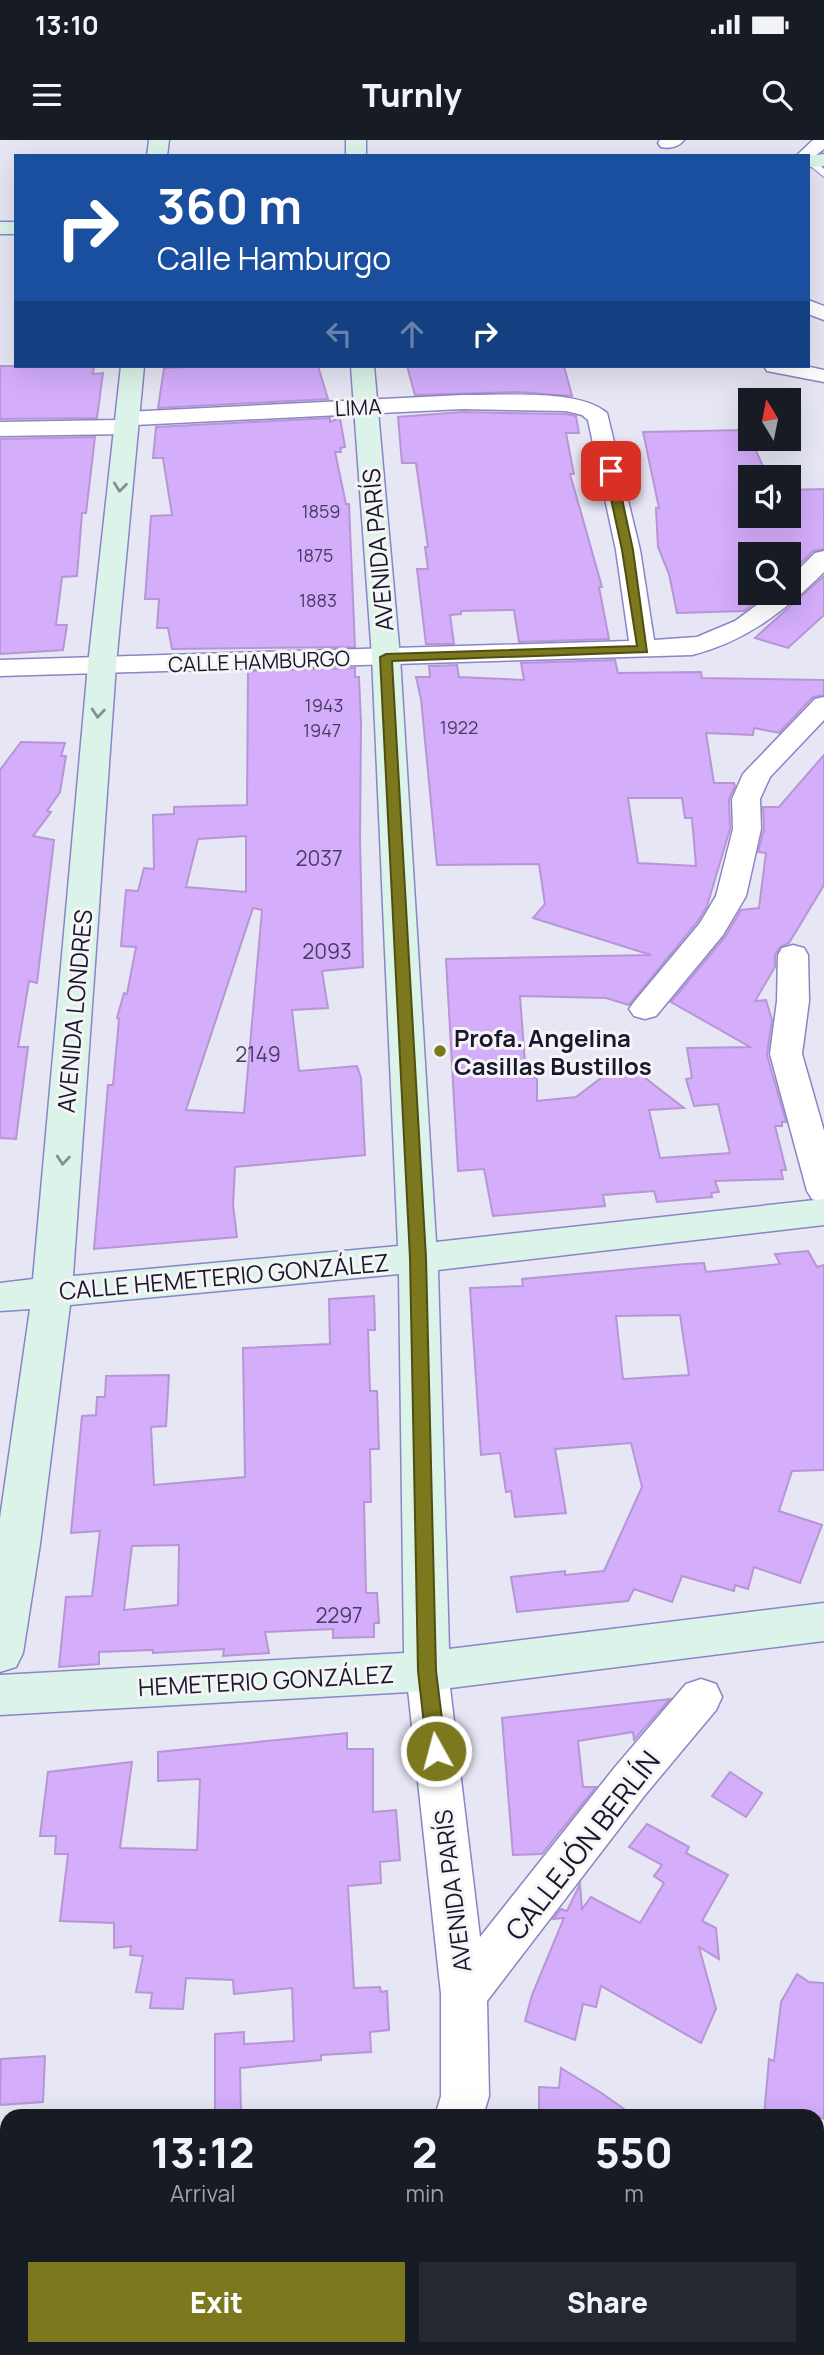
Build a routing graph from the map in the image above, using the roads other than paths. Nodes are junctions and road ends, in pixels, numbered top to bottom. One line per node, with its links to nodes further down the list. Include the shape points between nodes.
1 (824, 140): 2 (street)
2 (815, 162)
3 (132, 368): 8 (main road, AVENIDA LONDRES)
4 (363, 368): 7 (main road, AVENIDA PARÍS)
5 (785, 368): 6 (street)
6 (824, 376)
7 (365, 406): 8 (street, LIMA); 13 (street, LIMA, via 462,402 566,404 590,410 599,418 628,550); 14 (main road, AVENIDA PARÍS)
8 (126, 423): 9 (street, LIMA); 15 (main road, AVENIDA LONDRES, one-way to 15)
9 (0, 429)
10 (824, 558): 11 (street, CALLE HAMBURGO)
11 (801, 581)
12 (773, 605): 13 (street, CALLE HAMBURGO, via 716,641)
13 (643, 649): 14 (street, CALLE HAMBURGO)
14 (386, 657): 15 (street, CALLE HAMBURGO); 22 (main road, AVENIDA PARÍS)
15 (102, 665): 16 (street, CALLE HAMBURGO); 23 (main road, AVENIDA LONDRES, one-way to 23)
16 (0, 668)
17 (824, 705): 19 (street, via 757,774 746,799 747,829 731,896 712,928)
18 (793, 955): 20 (street, via 786,1054)
19 (645, 1009)
20 (824, 1191)
21 (824, 1212): 22 (main road, CALLE HEMETERIO GONZÁLEZ)
22 (418, 1258): 23 (main road, CALLE HEMETERIO GONZÁLEZ); 27 (main road, AVENIDA PARÍS)
23 (52, 1292): 24 (main road, CALLE HEMETERIO GONZÁLEZ); 26 (main road, AVENIDA LONDRES)
24 (0, 1297)
25 (824, 1622): 27 (main road, HEMETERIO GONZÁLEZ)
26 (0, 1653)
27 (427, 1671): 28 (main road, HEMETERIO GONZÁLEZ); 30 (street, AVENIDA PARÍS)
28 (0, 1695)
29 (701, 1697): 30 (street, CALLEJÓN BERLÍN)
30 (464, 1994): 31 (street, AVENIDA PARÍS)
31 (464, 2109)

